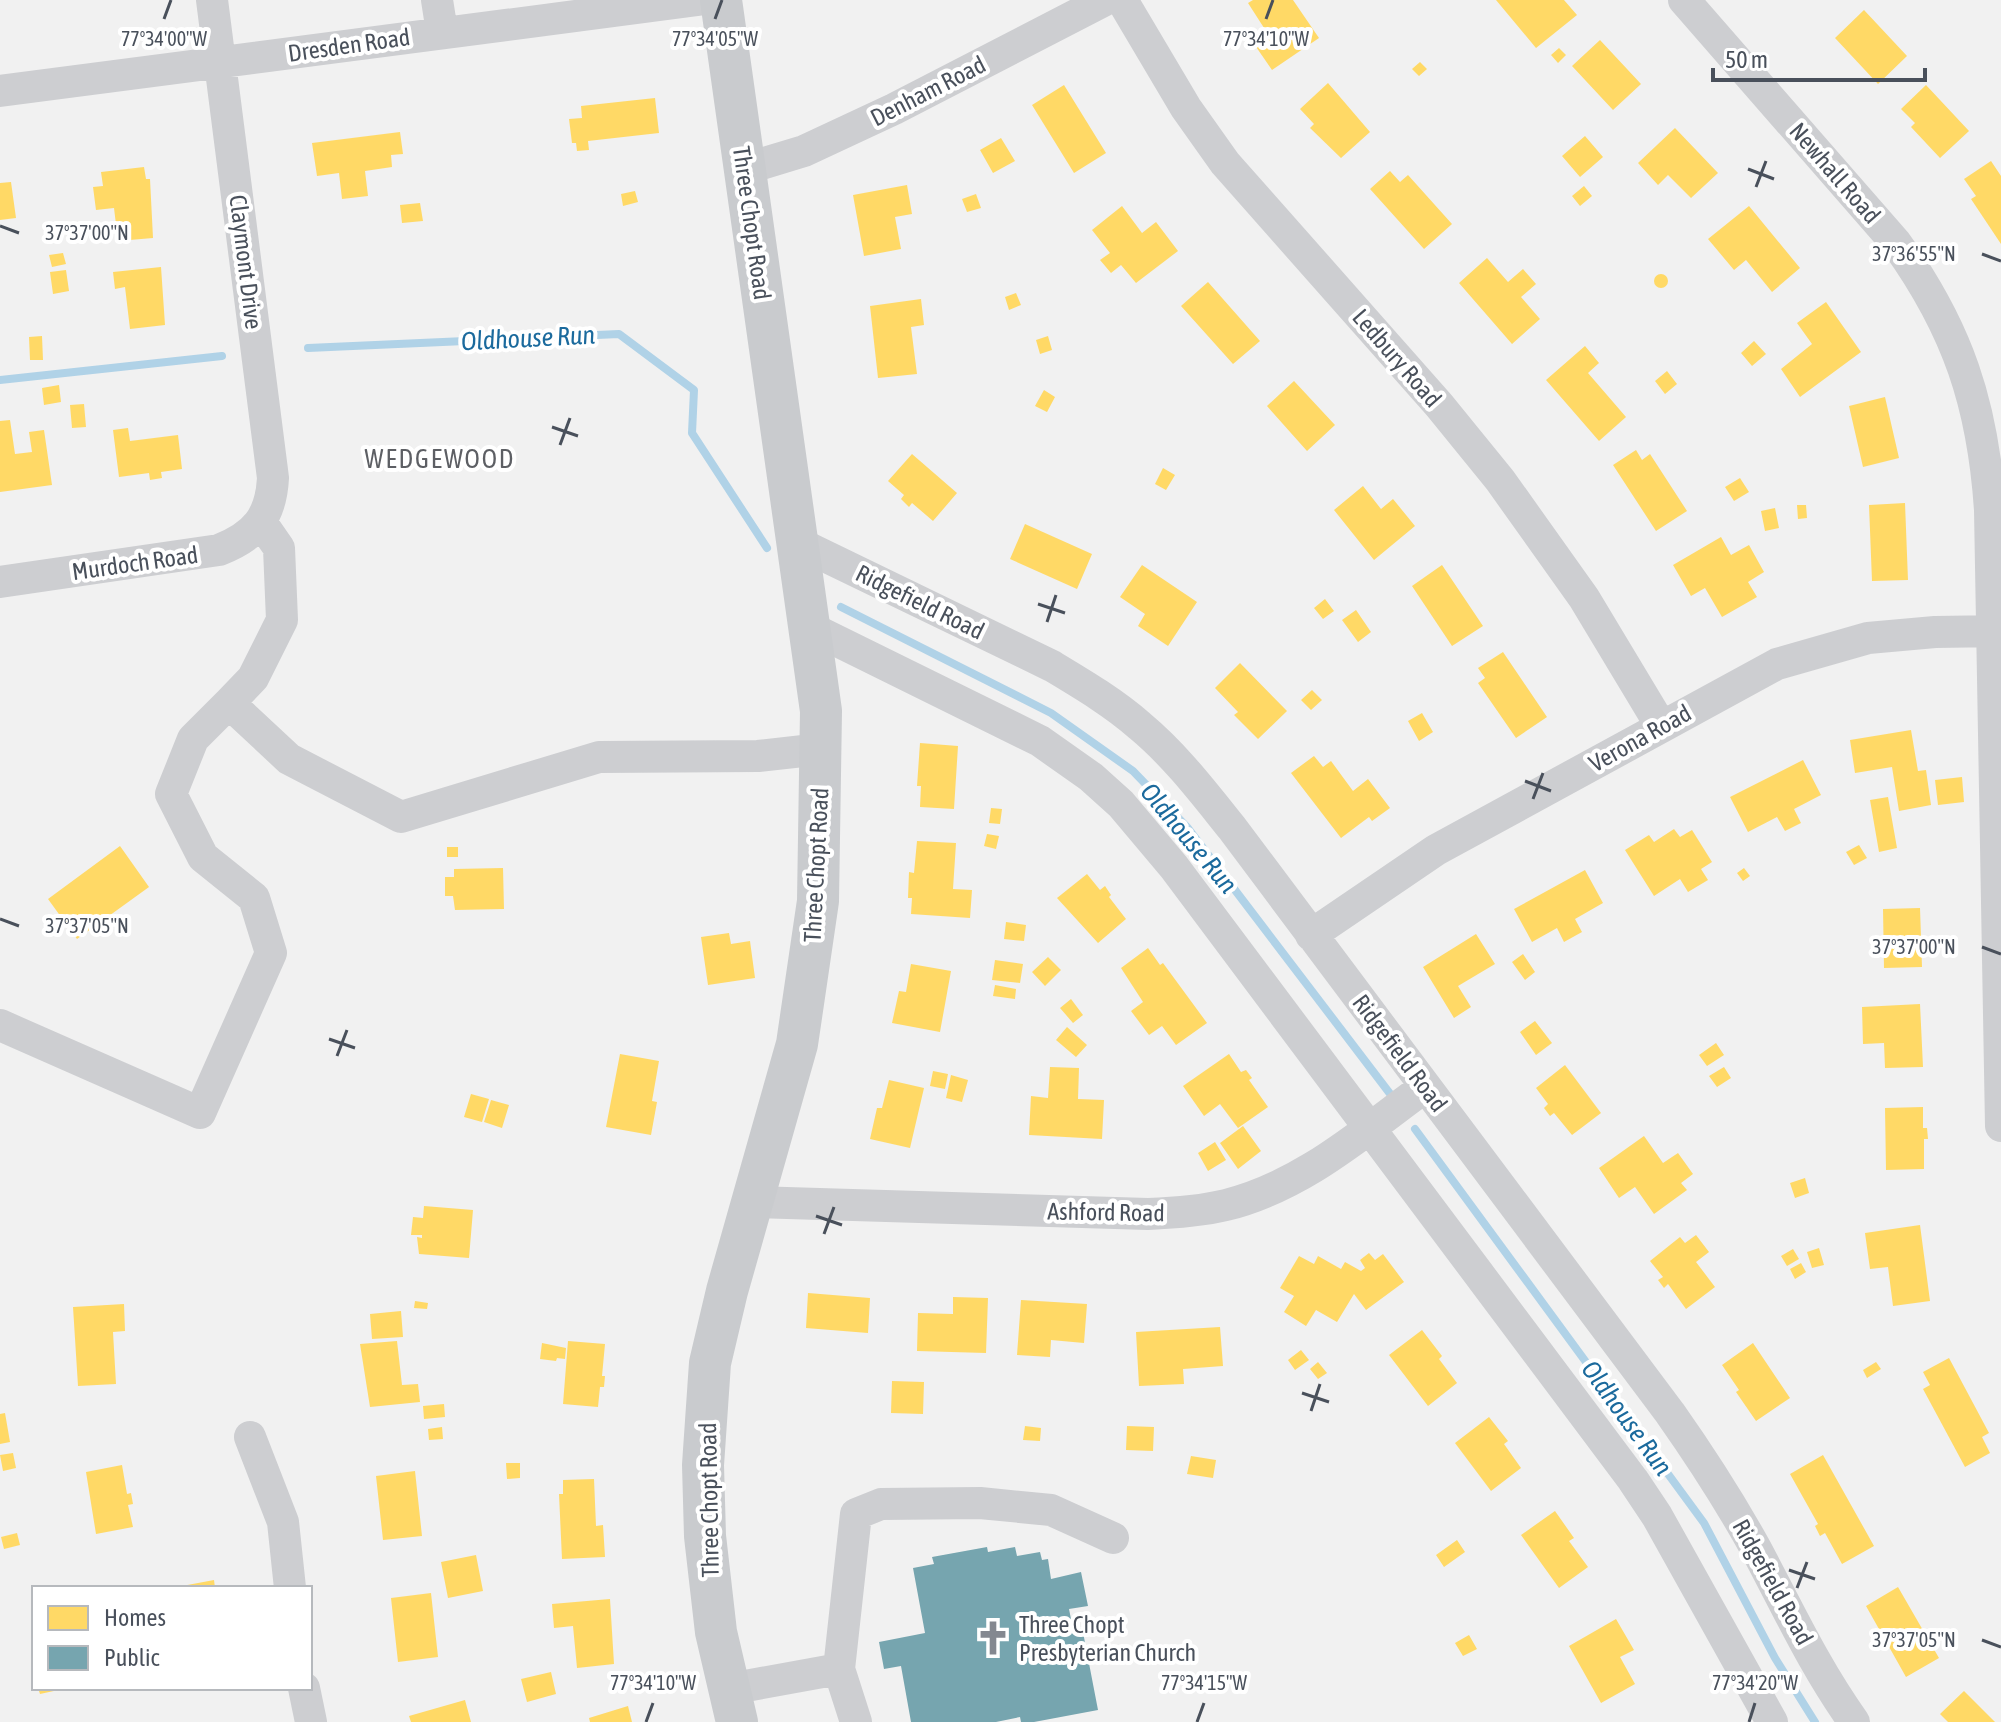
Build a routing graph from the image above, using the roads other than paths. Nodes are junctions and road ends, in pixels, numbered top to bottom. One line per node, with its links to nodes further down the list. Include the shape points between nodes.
1 (212, 0): 9 (street, Claymont Drive)
2 (437, 0): 8 (street)
3 (698, 0): 8 (street, Dresden Road)
4 (721, 0): 11 (main road, Three Chopt Road)
5 (1105, 0): 11 (street, Denham Road, via 881,115 804,151)
6 (1122, 0): 18 (street, Ledbury Road, via 1225,163 1500,480 1584,598)
7 (1684, 0): 16 (street, Newhall Road, via 1896,243 1941,315 1964,365 1984,448)
8 (442, 32): 9 (street, Dresden Road)
9 (220, 62): 10 (street, Dresden Road); 12 (street, Claymont Drive, via 273,478 272,500)
10 (0, 91)
11 (745, 169): 13 (main road, Three Chopt Road)
12 (261, 522): 14 (street, Murdoch Road, via 219,550); 17 (street, via 279,548 282,620 253,678)
13 (796, 542): 15 (main road, Three Chopt Road); 20 (street, Ridgefield Road, via 1052,666 1140,725 1183,767)
14 (0, 582)
15 (809, 627): 19 (main road, Three Chopt Road); 24 (street, via 999,719 1091,777 1174,867)
16 (1996, 631): 18 (street, Verona Road, via 1868,638 1807,654 1777,664); 23 (street, Newhall Road)
17 (229, 703): 19 (street, via 289,759 401,817 599,757 758,756); 21 (street, via 193,739 171,794 203,857 254,898 271,953 200,1113)
18 (1661, 726): 20 (street, Verona Road, via 1436,850)
19 (821, 749): 25 (main road, Three Chopt Road, via 818,901 802,1013)
20 (1311, 935): 22 (street, Ridgefield Road)
21 (0, 1025)
22 (1425, 1087): 24 (street, Ashford Road); 35 (street, Ridgefield Road, via 1706,1464)
23 (2001, 1126)
24 (1370, 1128): 25 (street, Ashford Road, via 1314,1168 1274,1188 1227,1205 1183,1212); 34 (street, via 1649,1504)
25 (752, 1202): 31 (main road, Three Chopt Road, via 710,1363 703,1465 716,1632)
26 (250, 1437): 28 (street, via 283,1522)
27 (1113, 1538): 29 (street, via 1051,1510 980,1503 881,1504 856,1514)
28 (290, 1586)
29 (839, 1669): 31 (street); 33 (street)
30 (304, 1690): 32 (street)
31 (733, 1706)
32 (311, 1722)
33 (856, 1722)
34 (1772, 1722)
35 (1854, 1722)

